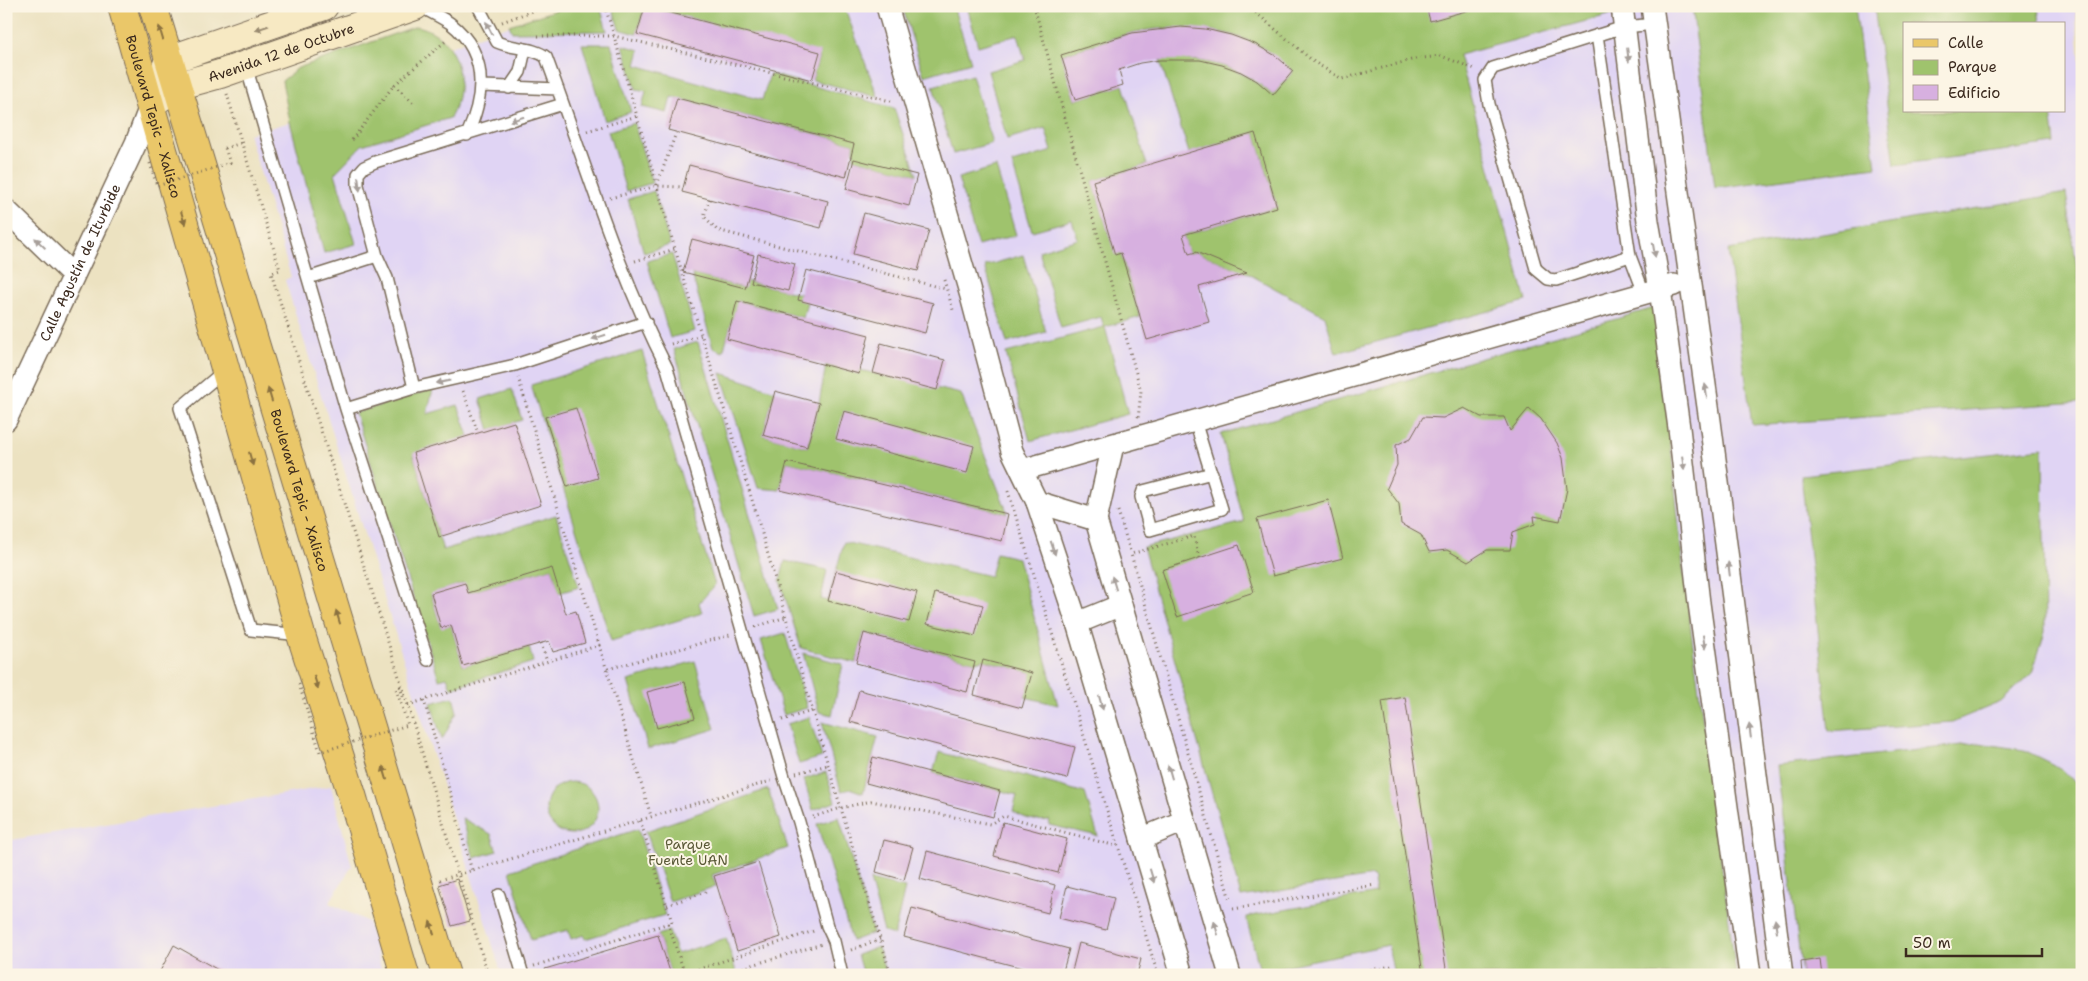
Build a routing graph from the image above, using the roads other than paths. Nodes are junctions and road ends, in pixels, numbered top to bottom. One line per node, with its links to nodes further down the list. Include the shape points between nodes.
1 (122, 6): 18 (main road, Boulevard Tepic - Xalisco)
2 (153, 6): 12 (main road, Boulevard Tepic - Xalisco, one-way to 2)
3 (324, 6): 12 (main road, one-way to 12)
4 (415, 6): 13 (main road, Avenida 12 de Octubre)
5 (420, 6): 15 (lane, via 463,35 475,54)
6 (478, 6): 11 (lane, one-way to 6, via 497,42)
7 (887, 6): 39 (street, via 1012,451)
8 (1653, 15): 9 (lane); 22 (street)
9 (1623, 16): 10 (lane); 23 (street, one-way to 23)
10 (1597, 35): 25 (lane); 25 (lane, via 1493,68 1485,80 1536,269 1548,279 1556,280)
11 (525, 50): 16 (lane, via 520,72); 17 (lane, via 546,56)
12 (169, 60): 14 (main road, Boulevard Tepic - Xalisco); 18 (main road)
13 (246, 66): 14 (main road, Avenida 12 de Octubre); 27 (lane)
14 (177, 86): 18 (main road, Avenida 12 de Octubre); 58 (main road, Boulevard Tepic - Xalisco, one-way to 14)
15 (482, 86): 16 (lane); 20 (lane)
16 (508, 88): 17 (lane)
17 (558, 89): 19 (lane)
18 (151, 104): 26 (street, Calle Agustín de Iturbide, via 136,143); 31 (main road, Boulevard Tepic - Xalisco, one-way to 31)
19 (563, 104): 20 (lane, one-way to 20); 30 (lane)
20 (467, 135): 24 (lane, one-way to 24, via 364,167 358,174 358,185)
21 (6, 210): 26 (street, one-way to 21)
22 (1680, 215): 23 (street); 28 (street)
23 (1648, 221): 29 (street, one-way to 29)
24 (378, 256): 27 (lane); 32 (lane)
25 (1630, 256): 29 (lane)
26 (73, 275): 34 (street, Calle Agustín de Iturbide)
27 (308, 278): 33 (lane)
28 (1690, 280): 29 (street); 35 (street, one-way to 28)
29 (1652, 291): 36 (street); 37 (street)
30 (646, 322): 32 (lane, one-way to 32, via 515,365); 59 (lane, via 666,368)
31 (226, 369): 47 (main road, Boulevard Tepic - Xalisco, one-way to 47); 47 (lane, via 180,408 252,630)
32 (414, 388): 33 (lane)
33 (346, 409): 48 (lane)
34 (6, 420)
35 (1710, 421): 37 (street); 43 (street, one-way to 35)
36 (1195, 422): 38 (street); 40 (lane)
37 (1674, 429): 44 (street, one-way to 44)
38 (1113, 445): 39 (street); 42 (street)
39 (1022, 470): 41 (street)
40 (1212, 473): 40 (lane, via 1222,509 1150,530 1141,497 1143,491)
41 (1037, 502): 42 (street); 46 (street, one-way to 46)
42 (1096, 520): 45 (street, one-way to 42)
43 (1732, 595): 44 (street); 49 (street, one-way to 43)
44 (1698, 603): 50 (street, one-way to 50)
45 (1121, 606): 46 (street); 52 (street, one-way to 45)
46 (1077, 623): 53 (street, one-way to 53)
47 (301, 636): 51 (main road, Boulevard Tepic - Xalisco, one-way to 51)
48 (428, 660)
49 (1754, 768): 50 (street); 63 (street, one-way to 49)
50 (1722, 772): 62 (street)
51 (352, 796): 56 (lane, via 351,817); 57 (main road, Boulevard Tepic - Xalisco)
52 (1184, 821): 53 (street); 61 (street, one-way to 52)
53 (1140, 840): 60 (street, one-way to 60)
54 (499, 895): 55 (lane)
55 (522, 972)
56 (398, 975)
57 (406, 975)
58 (446, 975)
59 (842, 975)
60 (1182, 975)
61 (1230, 975)
62 (1750, 975)
63 (1782, 975)

